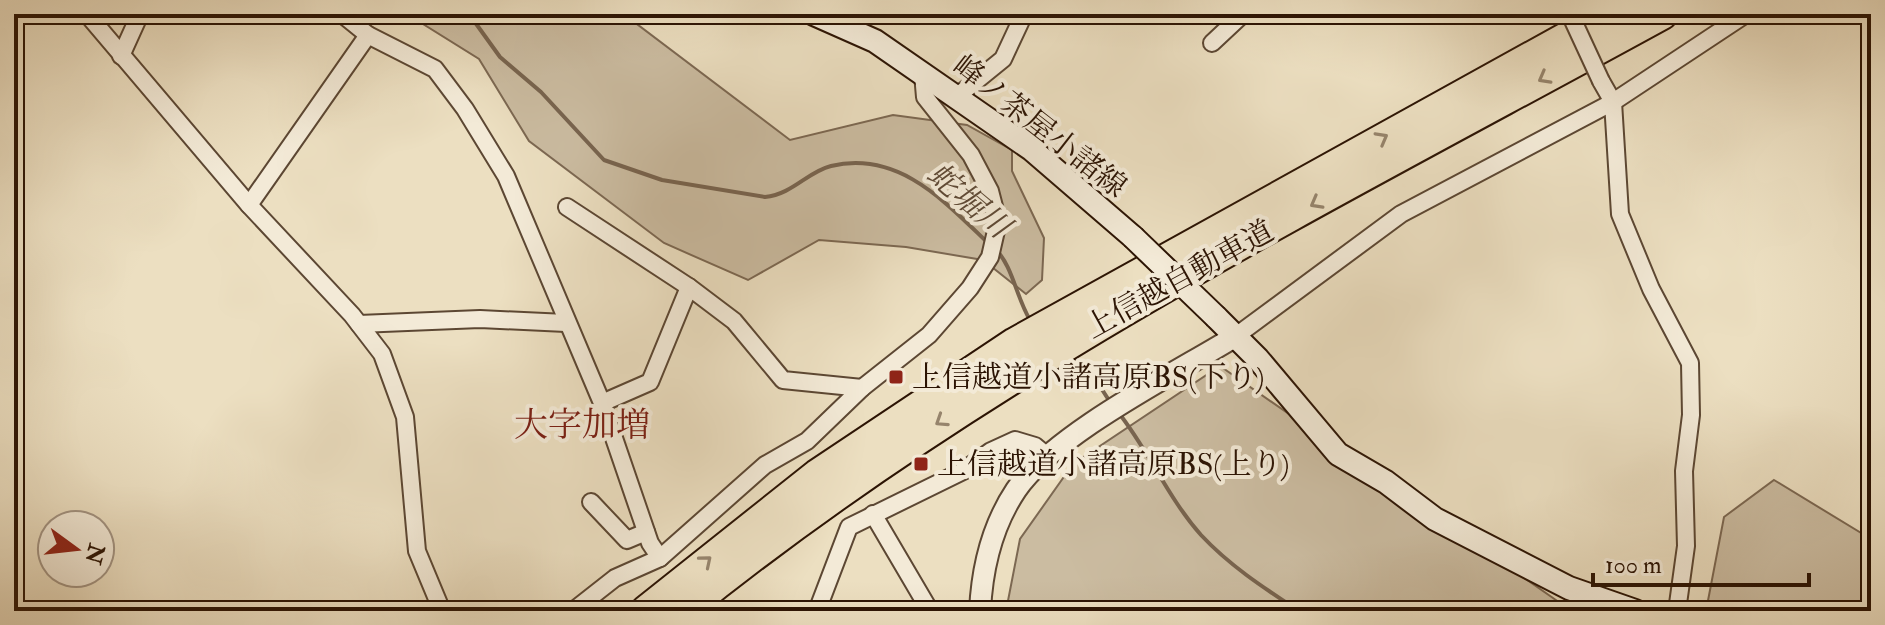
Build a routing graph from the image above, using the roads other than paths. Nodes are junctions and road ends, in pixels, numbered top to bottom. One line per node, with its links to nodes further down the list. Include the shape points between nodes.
1 (87, 14): 13 (street)
2 (140, 14): 13 (street)
3 (342, 14): 11 (street)
4 (814, 14): 14 (main road, 峰ノ茶屋小諸線, via 875,41)
5 (1024, 14): 15 (street, via 1003,59)
6 (1243, 14): 12 (street)
7 (1570, 14): 16 (street, bridge)
8 (1609, 14): 20 (highway, 上信越自動車道, one-way to 8)
9 (1662, 14): 20 (highway, 上信越自動車道, one-way to 20)
10 (1746, 14): 16 (street)
11 (368, 35): 17 (street); 21 (street, via 435,69 465,109 506,176)
12 (1212, 43)
13 (121, 56): 17 (street)
14 (923, 74): 15 (main road, 峰ノ茶屋小諸線); 25 (street, via 925,97 971,155 990,191 998,222 990,257 970,288 929,335)
15 (955, 98): 23 (main road, 峰ノ茶屋小諸線, bridge, via 1031,149)
16 (1613, 102): 23 (street, via 1401,214); 40 (street, via 1620,214 1690,363 1686,546)
17 (249, 205): 22 (street)
18 (567, 207): 19 (street)
19 (689, 287): 25 (street, via 734,321 783,380); 26 (street, via 650,382)
20 (1075, 322): 24 (highway, 上信越自動車道)
21 (566, 323): 22 (street, via 480,319); 26 (street)
22 (359, 324): 32 (street, via 382,354 400,399 417,551)
23 (1236, 336): 27 (street); 39 (main road, 峰ノ茶屋小諸線, via 1338,454 1435,519 1569,588)
24 (1023, 354): 34 (highway, 上信越自動車道, one-way to 24, via 817,475); 35 (highway, 上信越自動車道, one-way to 35)
25 (862, 388): 31 (street, via 807,441 765,465)
26 (602, 403): 30 (street)
27 (1047, 456): 29 (street, via 1015,440); 38 (street, via 1002,514 990,544)
28 (591, 502): 30 (street, via 627,540)
29 (873, 514): 36 (street, via 849,527); 37 (street)
30 (646, 532): 31 (street)
31 (660, 558): 33 (street, via 615,578)
32 (442, 611)
33 (573, 611)
34 (646, 611)
35 (683, 611)
36 (817, 611)
37 (930, 611)
38 (980, 611)
39 (1635, 611)
40 (1677, 611)

